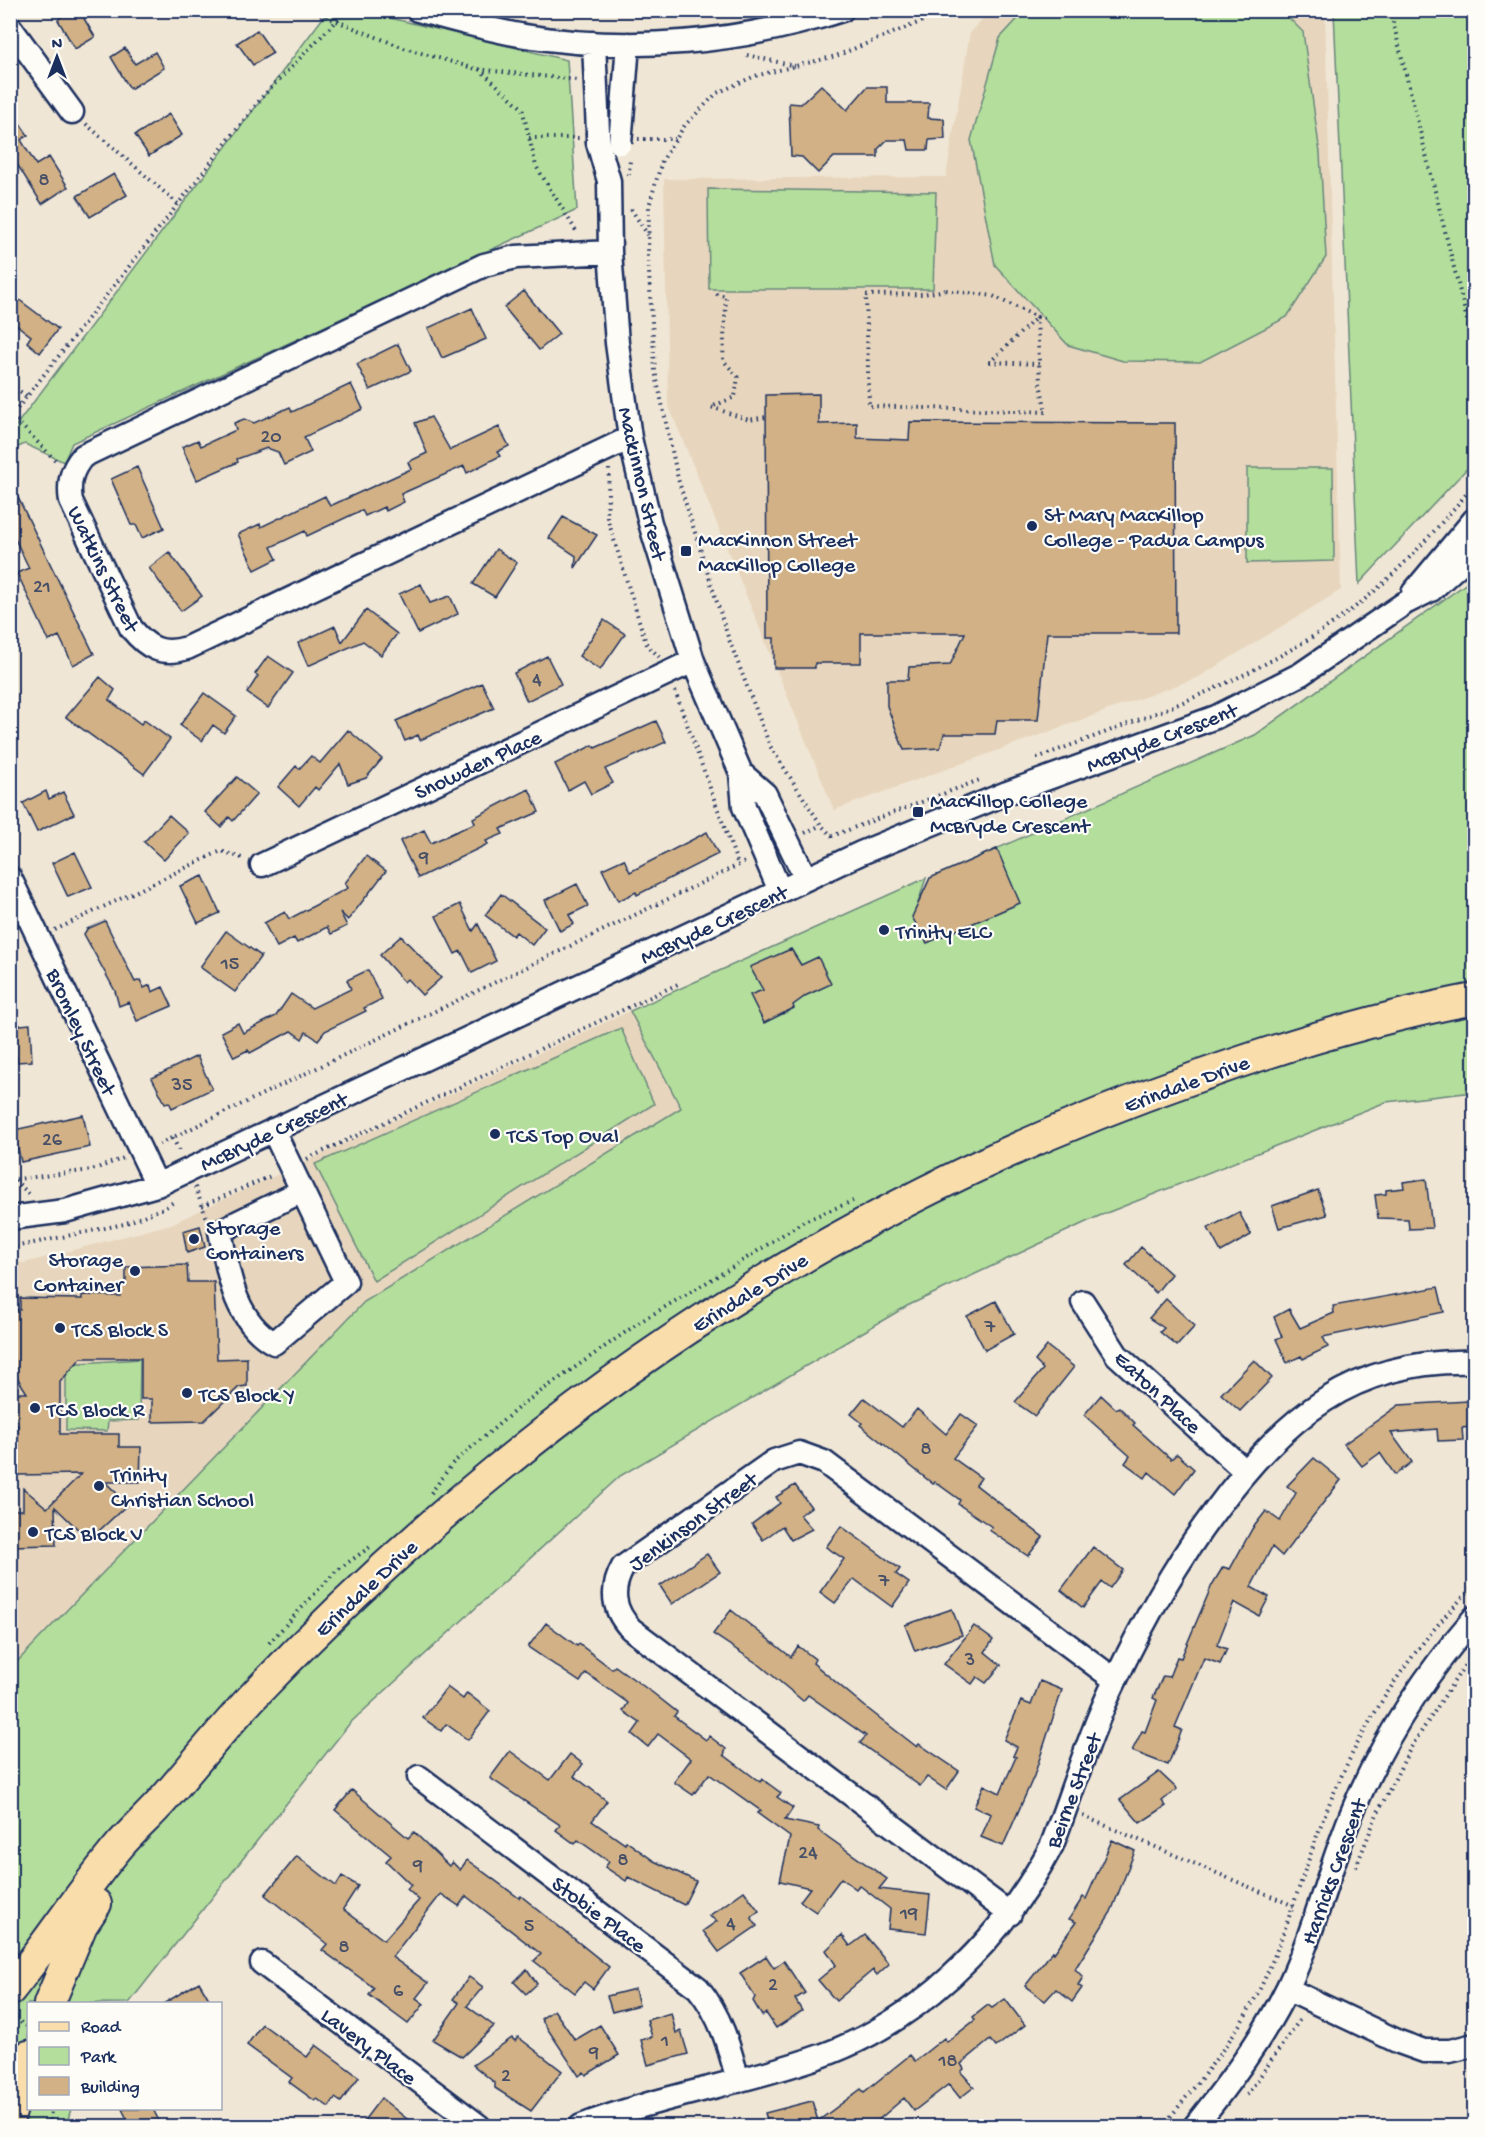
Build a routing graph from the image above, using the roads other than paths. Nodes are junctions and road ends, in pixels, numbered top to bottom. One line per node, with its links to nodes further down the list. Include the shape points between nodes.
1 (418, 10): 4 (street, via 497,31)
2 (842, 10): 5 (street, via 760,31 697,41)
3 (10, 27): 6 (street)
4 (594, 43): 5 (street); 7 (street, Mackinnon Street, via 595,83)
5 (628, 44): 7 (street, Mackinnon Street)
6 (72, 111)
7 (614, 141): 8 (street, Mackinnon Street, via 619,180)
8 (610, 252): 9 (street, Mackinnon Street); 9 (street, Watkins Street, via 516,257 484,265 83,456 71,476 71,501 131,628 156,651 172,653)
9 (630, 438): 13 (street, Mackinnon Street, via 650,523)
10 (1474, 520): 12 (street, McBryde Crescent)
11 (1474, 551): 12 (street, McBryde Crescent, via 1431,590)
12 (1405, 603): 17 (street, McBryde Crescent, via 1301,674 1247,703 1007,793)
13 (693, 661): 14 (street, Mackinnon Street); 15 (street, Snowden Place)
14 (741, 772): 17 (street, Mackinnon Street, via 765,794); 18 (street, Mackinnon Street, via 744,807)
15 (262, 865)
16 (10, 878): 21 (street, Bromley Street)
17 (806, 879): 18 (street, McBryde Crescent)
18 (780, 891): 20 (street, McBryde Crescent)
19 (1474, 999): 30 (main road, Erindale Drive, via 1301,1042 1138,1097 969,1170 823,1245 751,1288 577,1405 466,1493 364,1584 257,1692)
20 (273, 1130): 21 (street, McBryde Crescent); 22 (street, via 291,1167)
21 (157, 1185): 23 (street, McBryde Crescent, via 65,1211)
22 (297, 1194): 22 (street, via 346,1282 274,1343 252,1327 232,1289 220,1231)
23 (10, 1218)
24 (1083, 1302): 26 (street, Eaton Place, via 1117,1355)
25 (1474, 1362): 26 (street, Beirne Street, via 1439,1361 1408,1366 1354,1384 1294,1421)
26 (1245, 1471): 28 (street, Beirne Street, via 1158,1597)
27 (1474, 1618): 33 (street, Harricks Crescent, via 1437,1662 1383,1746 1353,1809)
28 (1115, 1680): 31 (street, Beirne Street, via 1044,1861); 31 (street, Jenkinson Street, via 824,1461 799,1453 774,1461 623,1568 617,1578 614,1597 619,1616 631,1629)
29 (419, 1777): 38 (street, Stobie Place, via 699,1988 725,2033)
30 (159, 1805): 34 (main road, Erindale Drive, via 120,1845); 35 (main road, Erindale Drive, via 82,1925)
31 (1010, 1914): 38 (street, Beirne Street, via 951,1977 883,2027 835,2051)
32 (262, 1963): 40 (street, Lavery Place)
33 (1287, 1989): 36 (street, via 1424,2050 1450,2051); 42 (street, Harricks Crescent, via 1240,2070)
34 (10, 1990)
35 (50, 2002)
36 (1474, 2046)
37 (27, 2059): 39 (main road)
38 (738, 2081): 41 (street, Beirne Street)
39 (10, 2115)
40 (479, 2127)
41 (581, 2127)
42 (1195, 2127)

